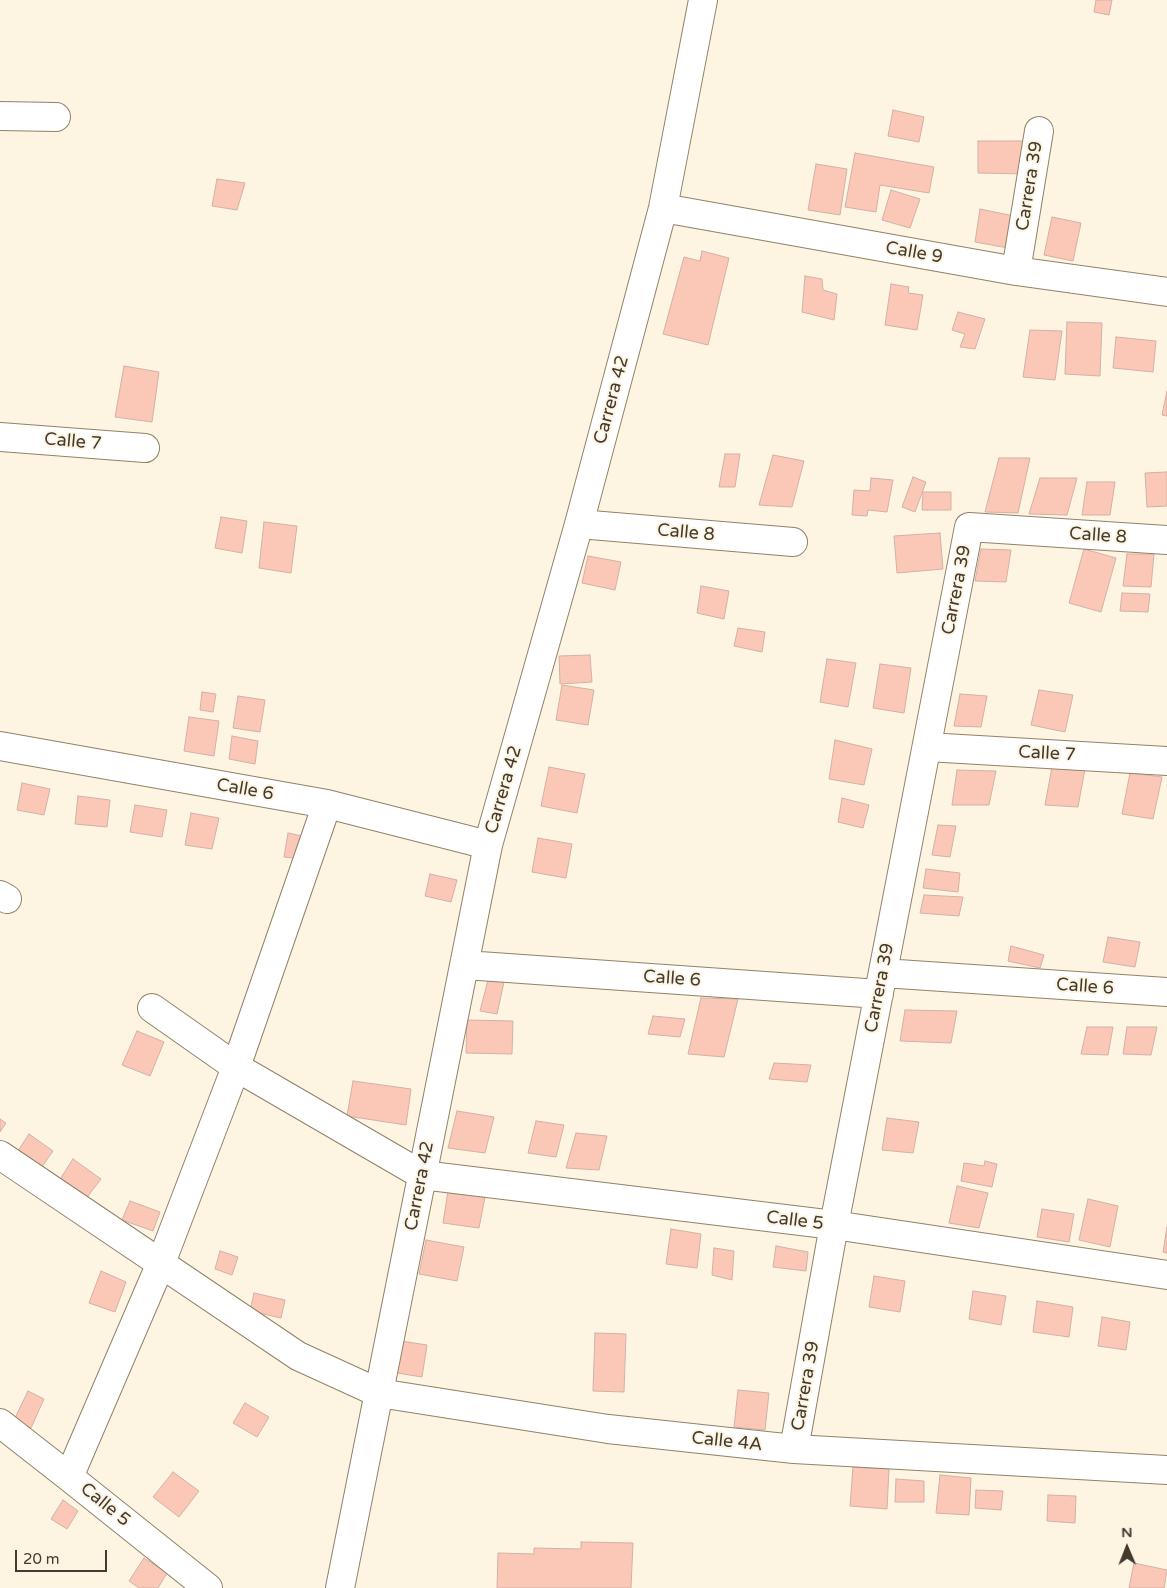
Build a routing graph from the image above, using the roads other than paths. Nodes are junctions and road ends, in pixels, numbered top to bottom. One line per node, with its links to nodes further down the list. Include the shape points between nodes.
1 (702, 0): 5 (street, Carrera 42)
2 (0, 116): 3 (street)
3 (56, 117)
4 (1039, 130): 6 (street, Carrera 39)
5 (663, 208): 6 (street, Calle 9); 10 (street, Carrera 42)
6 (1016, 271): 7 (street, Calle 9)
7 (1167, 292)
8 (0, 436): 9 (street, Calle 7)
9 (145, 448)
10 (579, 524): 13 (street, Calle 8); 18 (street, Carrera 42)
11 (969, 528): 12 (street, Calle 8); 15 (street, Carrera 39)
12 (1167, 540)
13 (792, 542)
14 (0, 746): 17 (street, Calle 6)
15 (927, 747): 16 (street, Calle 7); 20 (street, Carrera 39)
16 (1167, 761)
17 (327, 804): 18 (street, Calle 6); 23 (street)
18 (488, 845): 19 (street, Carrera 42)
19 (465, 965): 20 (street, Calle 6); 25 (street, Carrera 42)
20 (881, 984): 21 (street, Calle 6); 26 (street, Carrera 39)
21 (1167, 992)
22 (152, 1008): 23 (street)
23 (236, 1067): 25 (street); 27 (street)
24 (0, 1155): 27 (street, Calle 4A)
25 (422, 1175): 26 (street, Calle 5); 29 (street, Carrera 42)
26 (834, 1225): 28 (street, Calle 5); 31 (street, Carrera 39)
27 (161, 1263): 29 (street, Calle 4A, via 298,1356); 33 (street)
28 (1167, 1275)
29 (379, 1393): 31 (street, Calle 4A, via 608,1429); 35 (street, Carrera 42)
30 (0, 1424): 33 (street, Calle 5)
31 (794, 1449): 32 (street, Calle 4A)
32 (1167, 1470)
33 (69, 1477): 34 (street, Calle 5)
34 (208, 1588)
35 (340, 1588)

